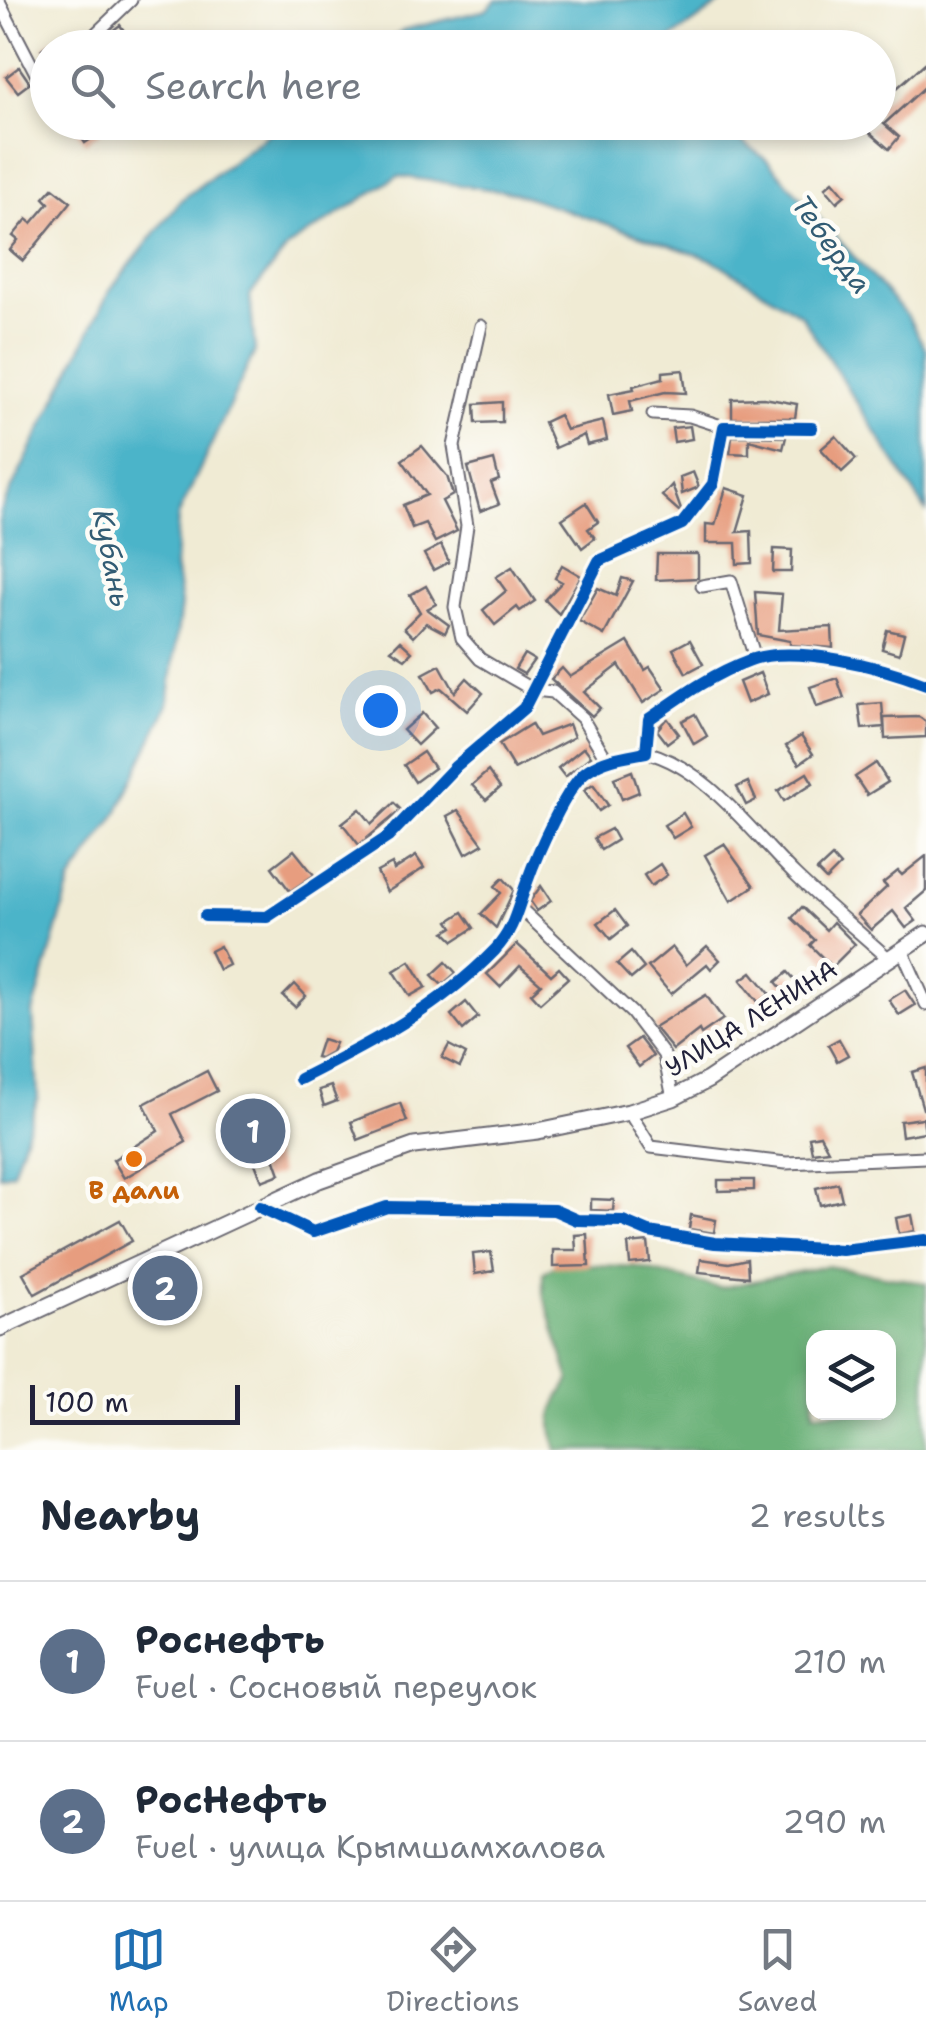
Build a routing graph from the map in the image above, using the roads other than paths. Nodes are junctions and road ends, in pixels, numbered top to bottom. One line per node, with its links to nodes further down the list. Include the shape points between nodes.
1 (130, 0): 3 (street)
2 (0, 4): 4 (street)
3 (99, 30)
4 (30, 56)
5 (481, 326): 12 (street, via 454,446 467,526 455,607 462,638 480,659)
6 (653, 414): 7 (street)
7 (724, 426): 8 (street); 12 (street, via 713,484 682,524 599,562)
8 (812, 428)
9 (702, 586): 10 (street, via 730,582)
10 (754, 658): 11 (street, via 883,668); 13 (street, via 703,681 649,719)
11 (926, 684)
12 (532, 690): 14 (street, via 552,692 582,718); 16 (street, via 524,708 388,837 266,917)
13 (646, 752): 14 (street); 18 (street, via 672,759 797,877)
14 (608, 760): 15 (street, via 584,772 525,886)
15 (521, 908): 20 (street, via 498,947 430,1009); 21 (street, via 632,1013 664,1055)
16 (205, 916)
17 (926, 934): 18 (main road, УЛИЦА ЛЕНИНА)
18 (896, 954): 19 (street); 21 (main road, УЛИЦА ЛЕНИНА)
19 (926, 1004)
20 (300, 1079)
21 (673, 1098): 22 (main road, УЛИЦА ЛЕНИНА)
22 (629, 1112): 23 (street, via 651,1147 786,1164); 24 (main road, УЛИЦА ЛЕНИНА, via 414,1146)
23 (926, 1157)
24 (260, 1207): 25 (street, via 313,1232 388,1207 554,1210 577,1220 623,1221 715,1243 842,1250); 26 (main road, УЛИЦА ЛЕНИНА)
25 (926, 1240)
26 (0, 1328)

